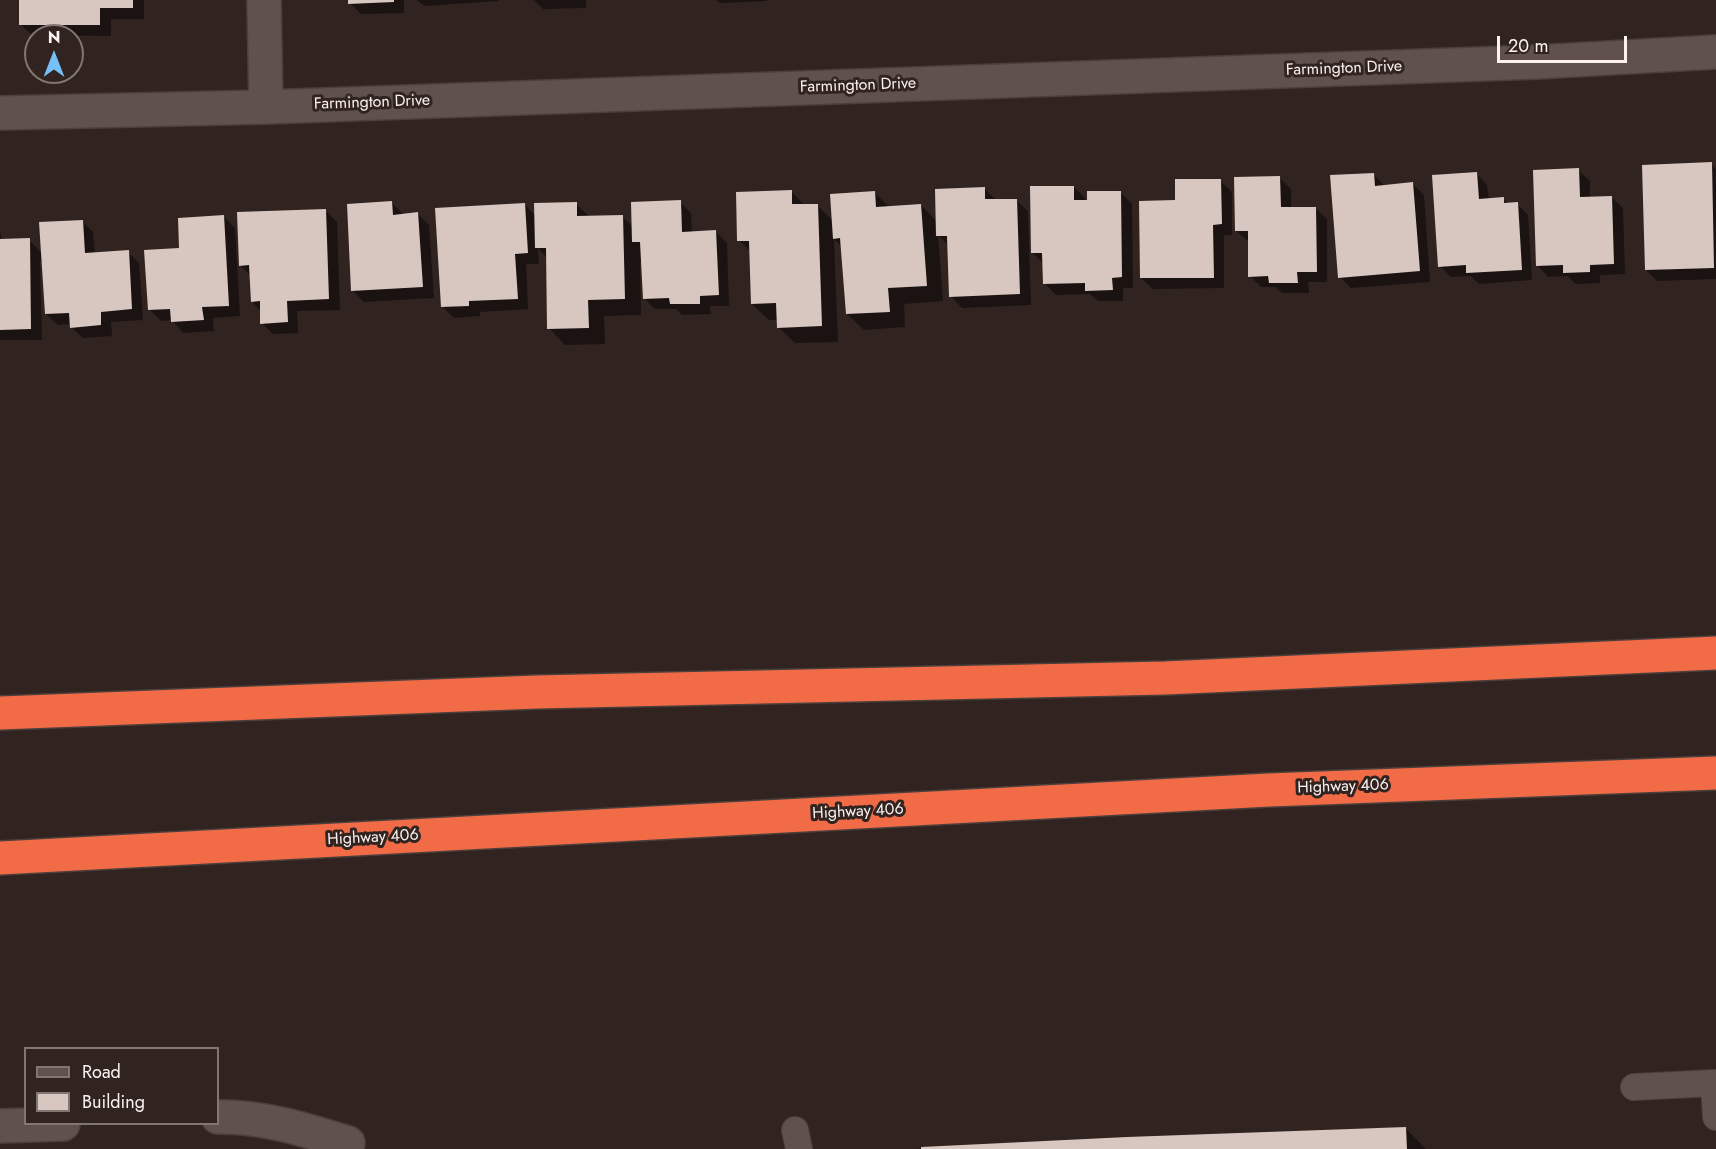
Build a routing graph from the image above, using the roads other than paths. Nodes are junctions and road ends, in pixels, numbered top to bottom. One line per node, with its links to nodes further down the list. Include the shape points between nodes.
1 (264, 0): 3 (street)
2 (1716, 52): 3 (street, Farmington Drive, via 1513,63)
3 (266, 107): 4 (street, Farmington Drive)
4 (0, 113)
5 (1716, 653): 6 (highway, via 1165,678 537,692)
6 (0, 712)
7 (1716, 773): 8 (highway, Highway 406, via 1269,790)
8 (0, 858)
9 (1634, 1087): 10 (lane, via 1714,1083)
10 (1716, 1117)
11 (219, 1118): 14 (street, via 285,1124)
12 (32, 1125): 13 (street)
13 (0, 1126)
14 (348, 1143)

